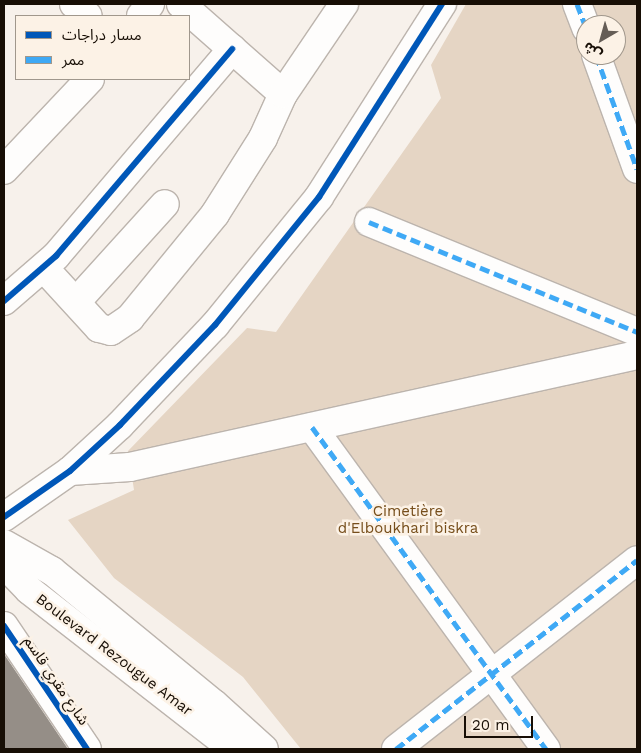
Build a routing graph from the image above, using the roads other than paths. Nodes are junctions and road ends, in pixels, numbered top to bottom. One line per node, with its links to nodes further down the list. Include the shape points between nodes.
1 (74, 4): 6 (street)
2 (150, 4): 7 (street)
3 (180, 4): 8 (street)
4 (344, 4): 11 (street)
5 (442, 4): 22 (street, via 319,197 278,250 215,325 120,425)
6 (87, 15)
7 (142, 15)
8 (232, 49): 11 (street); 16 (street)
9 (600, 65): 12 (street)
10 (89, 80): 13 (street)
11 (283, 94): 18 (street, via 263,138 216,214 130,318 111,331 104,331)
12 (637, 169)
13 (4, 170)
14 (165, 204): 18 (street)
15 (369, 222): 19 (street)
16 (44, 268): 17 (street); 18 (street)
17 (4, 301)
18 (76, 302)
19 (637, 332)
20 (637, 355): 21 (street)
21 (312, 427): 22 (street, via 130,467); 28 (street)
22 (70, 470): 23 (street)
23 (4, 517)
24 (4, 544): 29 (street, Boulevard Rezougue Amar, via 52,571)
25 (637, 560): 28 (street)
26 (4, 564): 29 (street, Boulevard Rezougue Amar, via 29,590)
27 (4, 626): 30 (street, شارع مقري قاسم)
28 (491, 674): 32 (street); 33 (street)
29 (230, 742): 31 (street)
30 (87, 749)
31 (264, 749)
32 (396, 749)
33 (546, 749)

